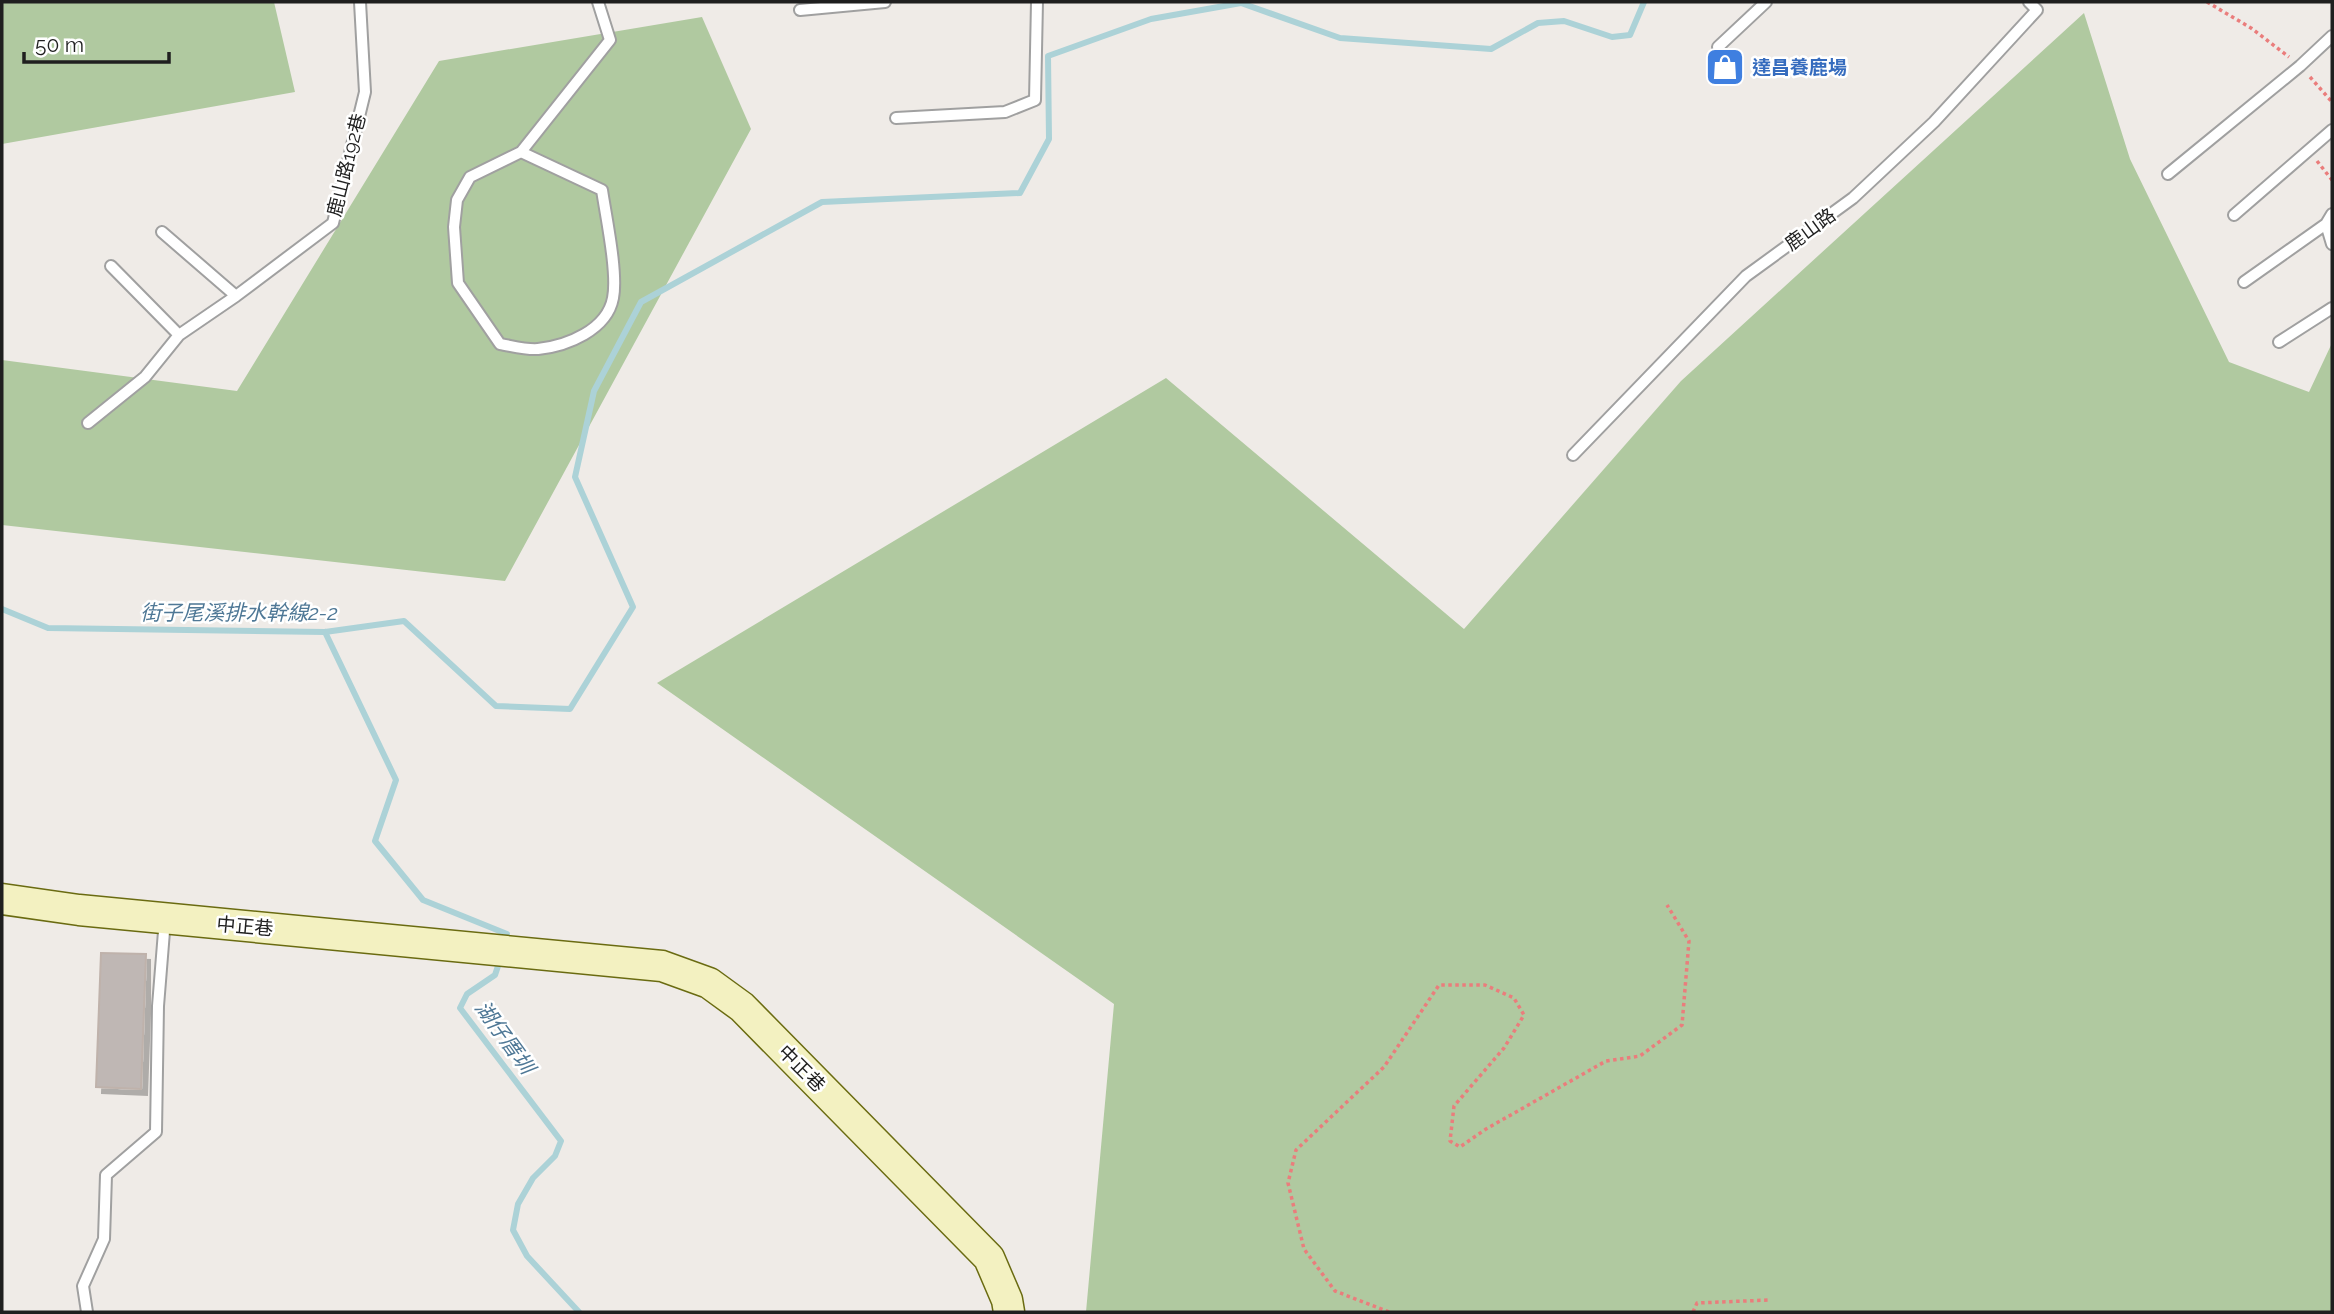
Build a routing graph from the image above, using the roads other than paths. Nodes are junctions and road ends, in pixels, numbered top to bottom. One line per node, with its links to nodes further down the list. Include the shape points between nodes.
1 (360, 2): 21 (lane, 鹿山路192巷, via 365,92 333,223)
2 (598, 2): 12 (lane, via 610,40)
3 (885, 2): 7 (lane)
4 (1037, 2): 10 (lane, via 1035,100 1005,112)
5 (1766, 2): 9 (lane)
6 (2029, 2): 26 (lane, 鹿山路, via 2038,10 1934,122 1853,198 1746,276)
7 (800, 10)
8 (2332, 36): 13 (lane)
9 (1718, 47)
10 (896, 118)
11 (2332, 130): 15 (lane)
12 (521, 152): 12 (lane, via 470,177 457,200 454,227 458,283 500,344 535,349 572,342 602,320 613,299 614,275 602,190)
13 (2168, 174)
14 (2332, 214): 16 (lane)
15 (2234, 215)
16 (2326, 224): 18 (lane); 20 (lane)
17 (162, 232): 21 (lane)
18 (2332, 244)
19 (111, 265): 23 (lane)
20 (2244, 282)
21 (236, 296): 23 (lane, 鹿山路192巷)
22 (2332, 308): 24 (lane)
23 (179, 335): 25 (lane, 鹿山路192巷, via 145,377)
24 (2278, 342)
25 (88, 423)
26 (1573, 455)
27 (2, 900): 28 (street, 中正巷)
28 (165, 918): 29 (lane, via 156,1132 106,1175 104,1240 83,1286); 30 (street, 中正巷, via 662,966 709,983 742,1007 989,1258)
29 (87, 1312)
30 (1009, 1312)

